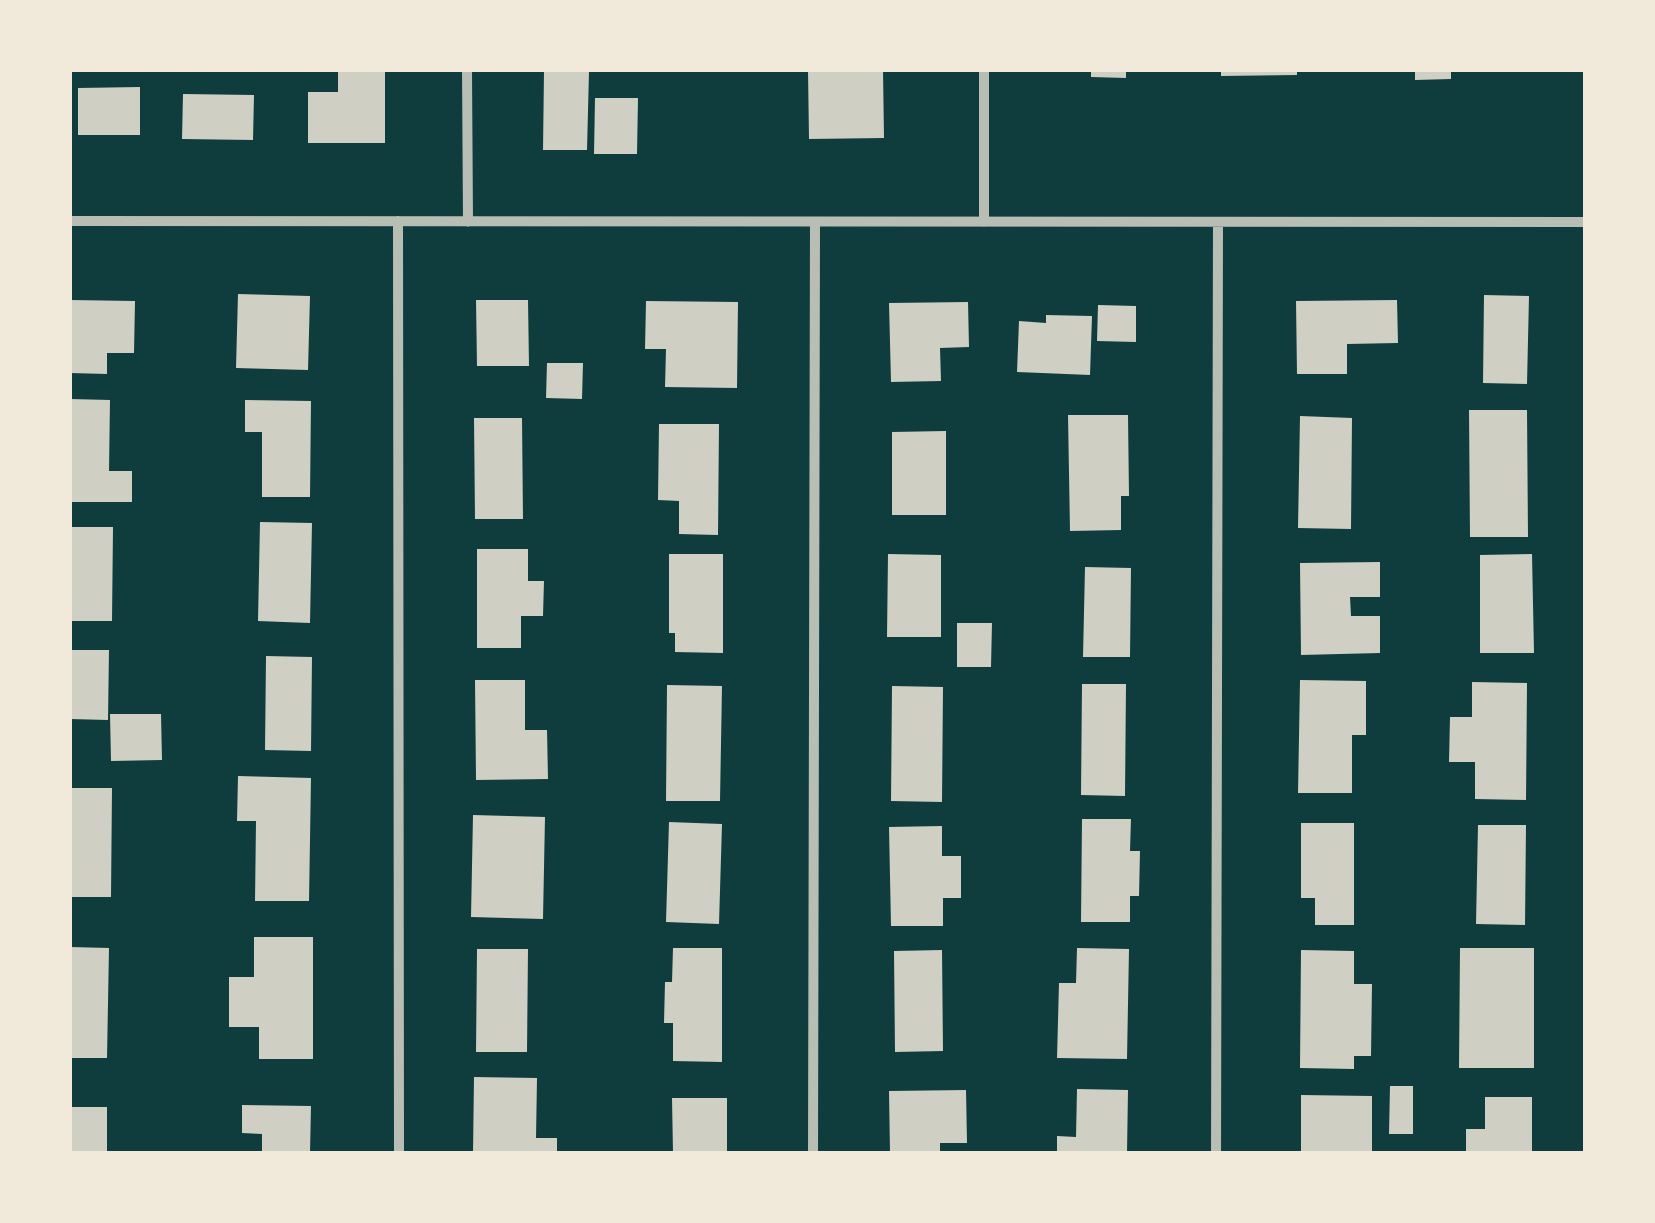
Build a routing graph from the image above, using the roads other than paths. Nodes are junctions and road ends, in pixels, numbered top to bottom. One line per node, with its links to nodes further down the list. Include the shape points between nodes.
1 (467, 70): 5 (street)
2 (984, 70): 7 (street)
3 (70, 221): 4 (street)
4 (398, 221): 5 (street); 10 (street)
5 (468, 222): 6 (street)
6 (814, 222): 7 (street); 11 (street)
7 (984, 222): 8 (street)
8 (1218, 222): 9 (street); 12 (street)
9 (1585, 222)
10 (399, 1153)
11 (813, 1153)
12 (1216, 1153)

